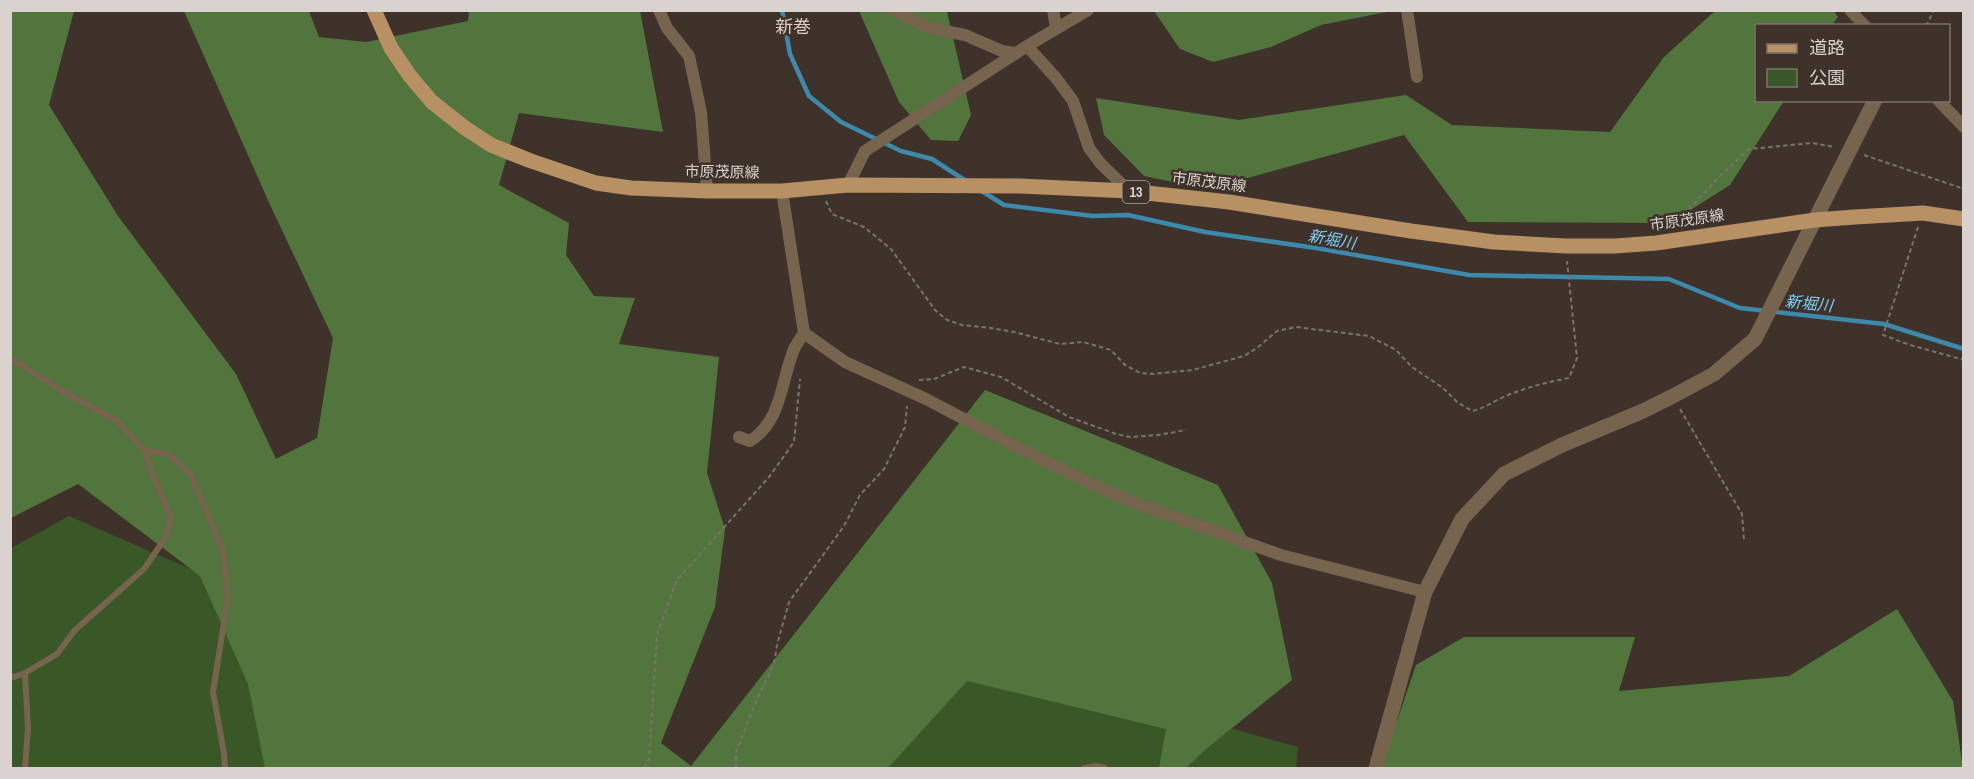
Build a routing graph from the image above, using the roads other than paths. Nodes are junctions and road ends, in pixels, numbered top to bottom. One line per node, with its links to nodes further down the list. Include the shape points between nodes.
1 (374, 10): 17 (main road, 市原茂原線 / 13, via 391,48 432,102 491,145 596,183)
2 (659, 10): 17 (street, via 667,28 689,56 701,112)
3 (893, 10): 11 (street, via 929,28 965,35)
4 (1053, 10): 9 (street)
5 (1088, 10): 9 (street)
6 (1407, 10): 12 (street)
7 (1850, 10): 8 (street)
8 (1863, 24)
9 (1056, 28): 10 (street)
10 (1027, 46): 11 (street); 19 (street, via 1073,101 1089,148)
11 (1015, 53): 16 (street, via 865,152)
12 (1417, 77)
13 (1874, 102): 21 (street)
14 (1940, 102): 15 (street)
15 (1964, 127)
16 (848, 185): 18 (main road, 市原茂原線 / 13); 19 (main road, 市原茂原線 / 13)
17 (707, 191): 18 (main road, 市原茂原線 / 13)
18 (782, 191): 22 (street)
19 (1129, 191): 21 (main road, 市原茂原線 / 13, via 1494,242 1566,246 1656,243)
20 (1964, 219): 21 (main road, 市原茂原線 / 13, via 1923,213)
21 (1815, 220): 26 (street, via 1755,339 1714,374 1504,474 1462,519)
22 (804, 333): 24 (street, via 794,349 782,395 770,420 761,434 750,441); 26 (street, via 845,362 1138,504 1281,555)
23 (10, 358): 25 (lane, via 62,392 116,420)
24 (740, 437)
25 (145, 451): 27 (lane, via 171,517 166,537 144,569 75,630 57,654); 30 (lane, via 170,454 191,475 223,550 228,597 213,692)
26 (1425, 592): 33 (street)
27 (26, 673): 28 (lane); 29 (lane)
28 (10, 676)
29 (25, 768)
30 (225, 768)
31 (1084, 768): 32 (lane)
32 (1105, 768)
33 (1376, 768)

